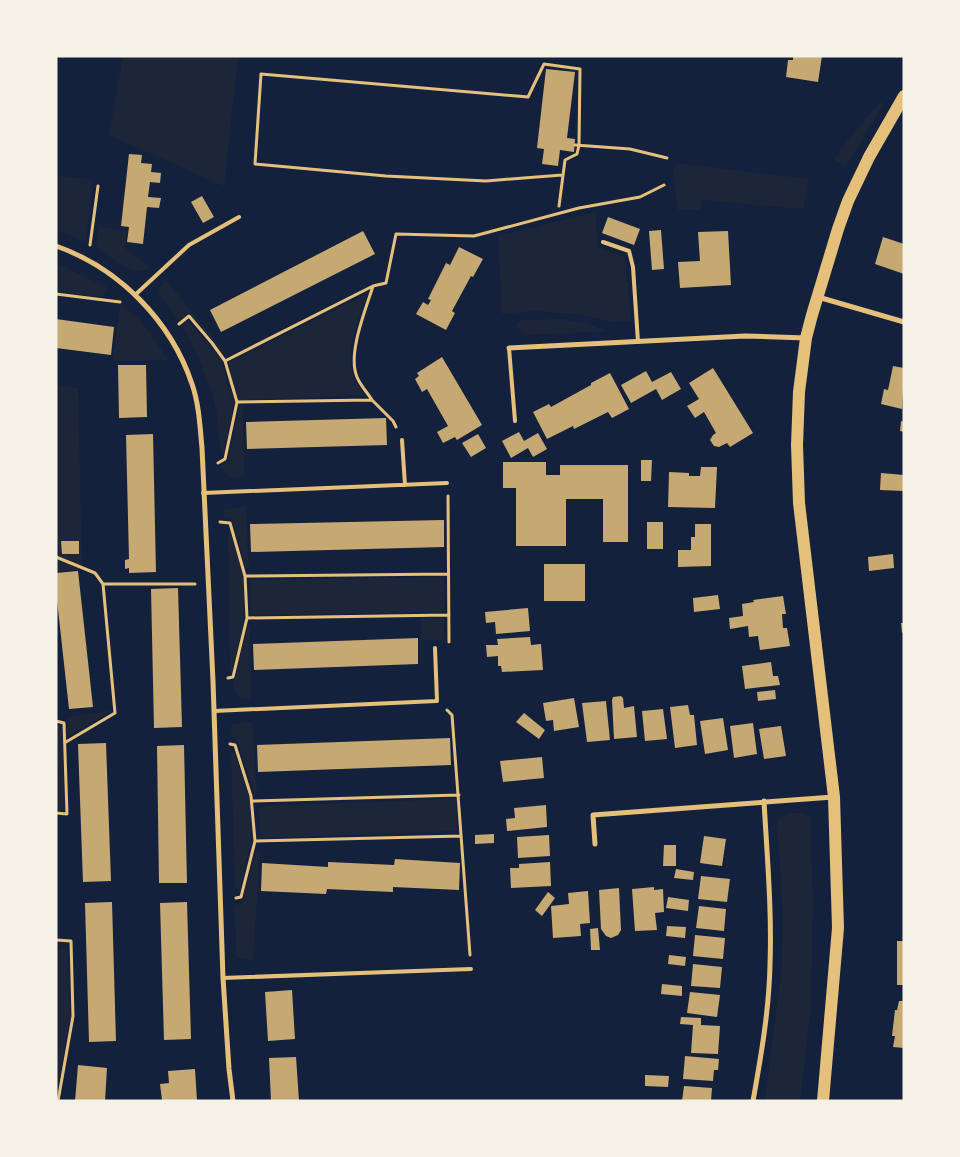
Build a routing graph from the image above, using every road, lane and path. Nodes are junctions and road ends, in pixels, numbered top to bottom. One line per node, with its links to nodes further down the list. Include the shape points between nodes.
1 (904, 96): 15 (main road, via 848,200)
2 (577, 145): 3 (path, via 630,150); 4 (path, via 577,154 565,160); 4 (path, via 580,69 544,64 528,97 261,74 255,164 486,181)
3 (667, 158)
4 (562, 175): 7 (path)
5 (664, 185): 12 (path, via 640,197 579,208 474,236 396,234 386,283)
6 (98, 186): 11 (path)
7 (559, 206)
8 (239, 217): 14 (lane, via 189,245)
9 (603, 242): 20 (lane, via 629,251)
10 (56, 246): 11 (street)
11 (88, 261): 14 (street, via 99,266)
12 (373, 286): 22 (path); 23 (path, via 354,355 356,376)
13 (56, 294): 16 (path)
14 (134, 295): 16 (street)
15 (816, 296): 17 (street); 19 (main road)
16 (146, 306): 18 (street)
17 (904, 322)
18 (167, 333): 22 (path, via 189,316); 27 (street, via 192,384 199,419)
19 (806, 338): 20 (street, via 745,336); 47 (main road, via 799,392 799,503)
20 (638, 342): 21 (street)
21 (509, 348): 25 (lane)
22 (225, 361): 24 (path)
23 (372, 400): 24 (path); 26 (path, via 393,421)
24 (237, 402): 27 (path, via 225,459)
25 (515, 421)
26 (402, 440): 29 (lane)
27 (203, 472): 30 (street)
28 (448, 483): 29 (lane); 33 (path)
29 (405, 485): 30 (lane)
30 (204, 493): 31 (street)
31 (204, 521): 34 (path, via 230,523); 36 (street)
32 (56, 557): 35 (path, via 95,572)
33 (448, 574): 34 (path); 37 (path)
34 (245, 576): 38 (path)
35 (103, 584): 36 (path); 45 (path, via 115,713)
36 (208, 584): 40 (street)
37 (449, 615): 38 (path); 39 (path, via 449,644)
38 (247, 618): 40 (path, via 233,677)
39 (435, 648): 41 (lane)
40 (213, 681): 42 (street)
41 (437, 701): 42 (lane); 46 (path, via 452,715)
42 (214, 711): 44 (street)
43 (57, 722): 45 (path, via 64,723)
44 (214, 739): 48 (path, via 235,745); 54 (street)
45 (66, 742): 50 (path, via 68,814)
46 (459, 795): 48 (path); 51 (path)
47 (834, 797): 49 (street); 61 (main road, via 838,928)
48 (252, 801): 52 (path)
49 (764, 801): 53 (street, via 593,815); 60 (street, via 770,966 767,1014)
50 (56, 812)
51 (462, 836): 52 (path); 56 (path)
52 (255, 842): 54 (path, via 241,897)
53 (595, 844)
54 (221, 903): 57 (street)
55 (56, 940): 58 (path, via 72,941 72,1016)
56 (471, 969): 57 (lane)
57 (223, 978): 59 (street)
58 (58, 1101)
59 (233, 1101)
60 (753, 1101)
61 (823, 1101)

